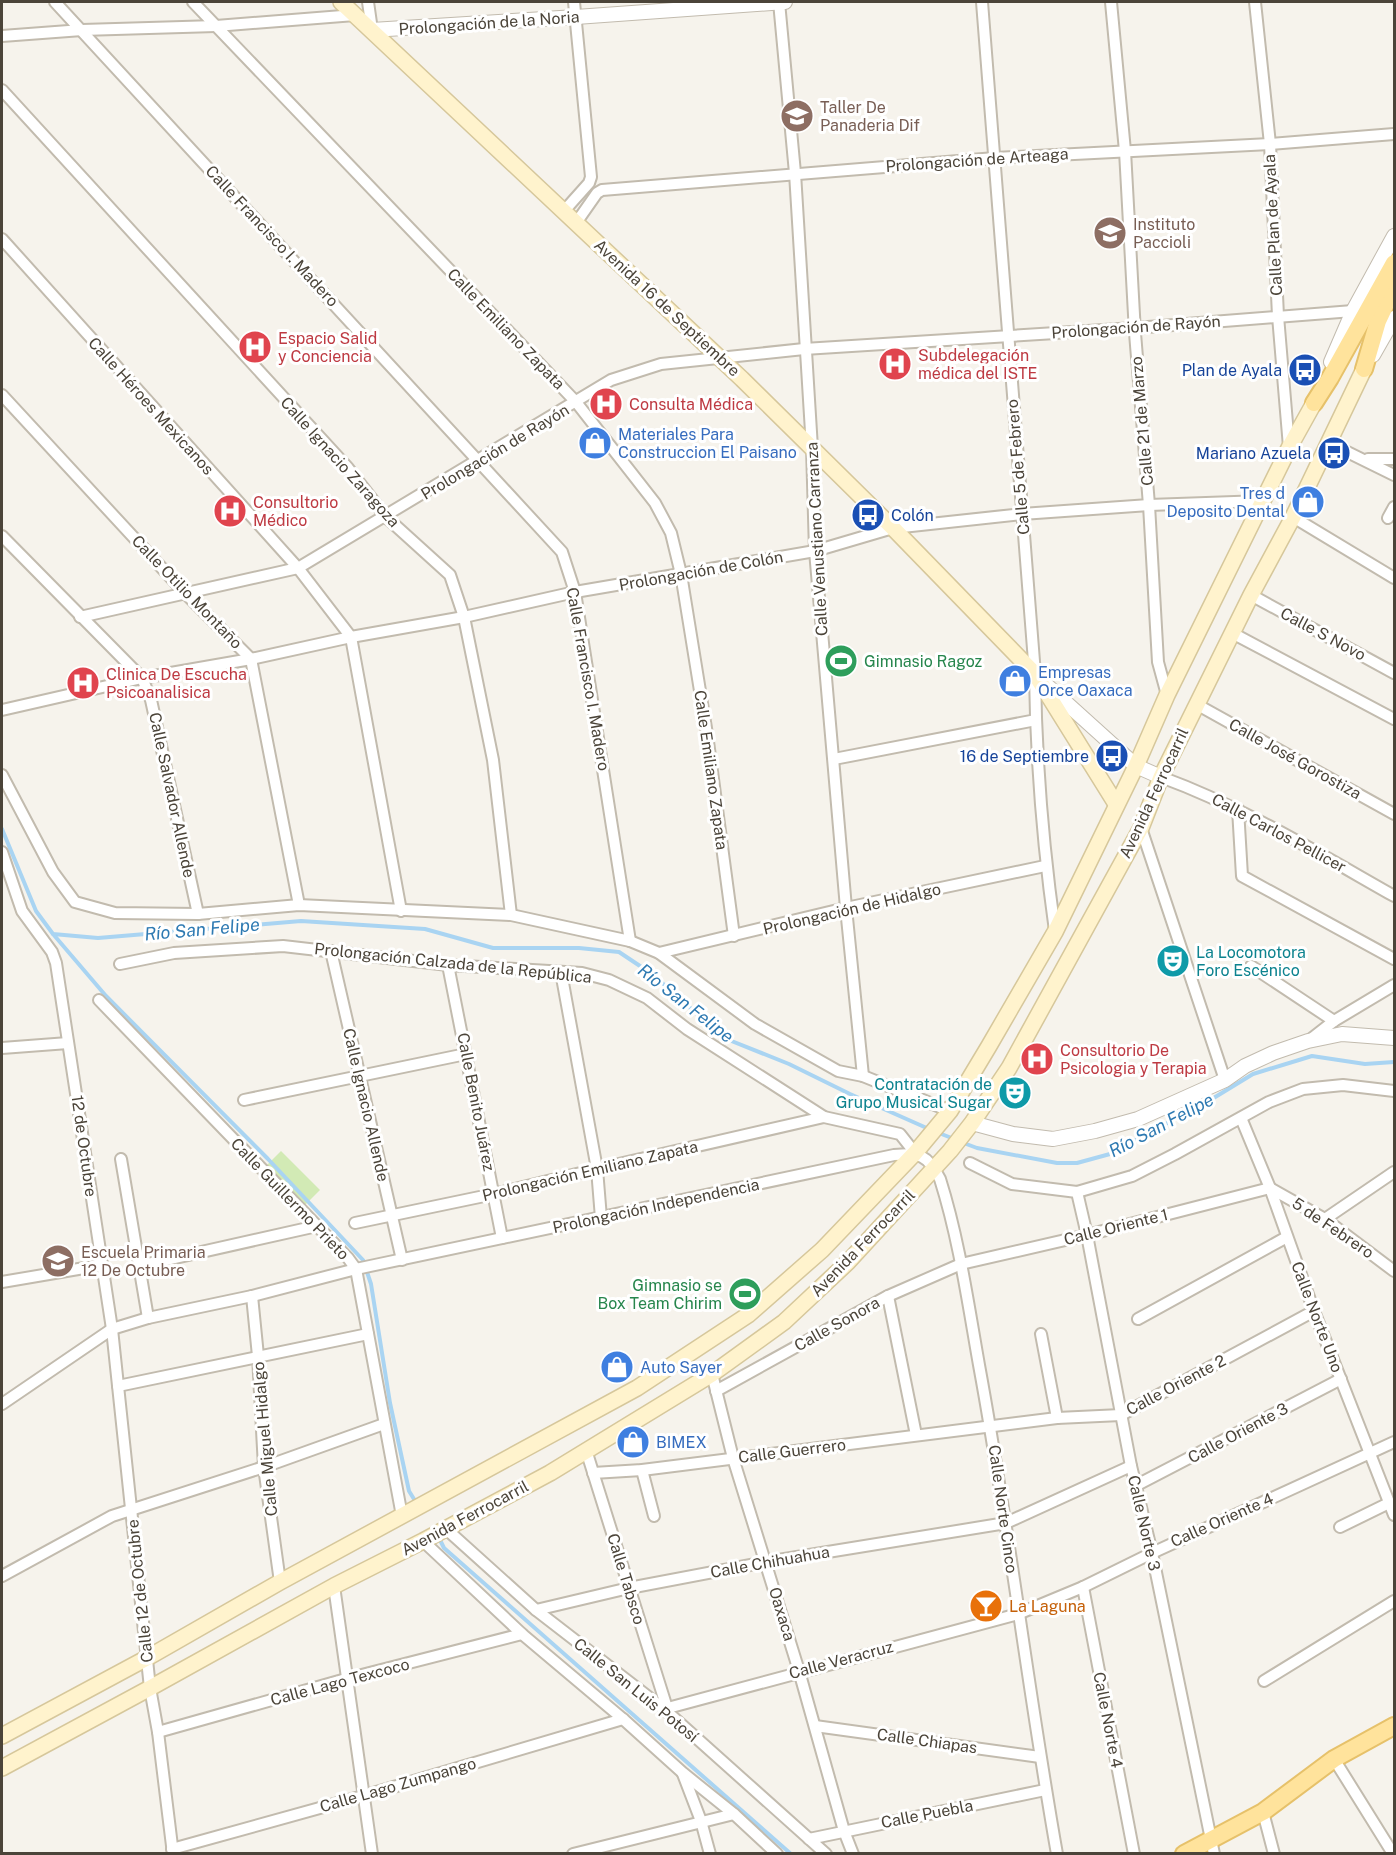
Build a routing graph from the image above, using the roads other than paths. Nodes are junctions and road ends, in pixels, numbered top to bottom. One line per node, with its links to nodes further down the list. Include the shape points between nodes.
1 (55, 2): 14 (street, Calle Francisco I. Madero)
2 (193, 2): 13 (street, Calle Emiliano Zapata)
3 (341, 2): 11 (main road, Avenida 16 de Septiembre)
4 (368, 2): 15 (street)
5 (574, 2): 12 (street)
6 (779, 2): 7 (street, Prolongación de la Noria); 12 (street, Prolongación de la Noria); 22 (street, Calle Venustiano Carranza)
7 (785, 2)
8 (982, 2): 21 (street, Calle 5 de Febrero)
9 (1111, 2): 20 (street, Calle 21 de Marzo)
10 (1255, 2): 19 (street, Calle Plan de Ayala)
11 (355, 15): 13 (street); 15 (main road, Avenida 16 de Septiembre)
12 (576, 17): 15 (street, Prolongación de la Noria); 23 (street, via 591,177)
13 (216, 26): 14 (street); 38 (street, Calle Emiliano Zapata)
14 (82, 30): 16 (street); 45 (street, Calle Francisco I. Madero)
15 (372, 30): 23 (main road, Avenida 16 de Septiembre)
16 (2, 36)
17 (2, 90): 51 (street, Calle Ignacio Zaragoza, via 348,468)
18 (1395, 134): 19 (street, Prolongación de Arteaga)
19 (1270, 144): 20 (street, Prolongación de Arteaga); 30 (street, Calle Plan de Ayala)
20 (1125, 151): 21 (street, Prolongación de Arteaga); 32 (street, Calle 21 de Marzo)
21 (995, 158): 22 (street, Prolongación de Arteaga); 33 (street, Calle 5 de Febrero)
22 (795, 173): 24 (street, Prolongación de Arteaga, via 602,190); 34 (street, Calle Venustiano Carranza)
23 (564, 211): 24 (main road, Avenida 16 de Septiembre)
24 (576, 223): 35 (main road, Avenida 16 de Septiembre)
25 (1395, 236): 29 (street, Avenida Ferrocarril)
26 (2, 239): 57 (street, Calle Héroes Mexicanos)
27 (1395, 263): 39 (main road, Avenida Ferrocarril)
28 (1395, 288): 36 (main road, Avenida Ferrocarril, via 1378,321)
29 (1353, 312): 30 (street, Prolongación de Rayón); 39 (street, Avenida Ferrocarril)
30 (1278, 316): 32 (street, Prolongación de Rayón); 42 (street, Calle Plan de Ayala)
31 (1395, 318): 36 (street, Avenida Ferrocarril)
32 (1135, 328): 33 (street, Prolongación de Rayón); 48 (street, Calle 21 de Marzo)
33 (1008, 336): 34 (street, Prolongación de Rayón); 50 (street, Calle 5 de Febrero)
34 (804, 349): 35 (street, Prolongación de Rayón); 41 (street, Calle Venustiano Carranza)
35 (719, 357): 38 (street, Prolongación de Rayón, via 661,364 611,380); 41 (main road, Avenida 16 de Septiembre)
36 (1364, 369): 40 (main road, Avenida Ferrocarril)
37 (2, 395): 61 (street, Calle Otilio Montaño)
38 (576, 402): 45 (street, Prolongación de Rayón); 58 (street, Calle Emiliano Zapata, via 655,502 671,533)
39 (1314, 402): 42 (main road, Avenida Ferrocarril)
40 (1329, 443): 43 (street); 52 (main road, Avenida Ferrocarril)
41 (812, 448): 54 (main road, Avenida 16 de Septiembre); 56 (street, Calle Venustiano Carranza)
42 (1289, 448): 47 (main road, Avenida Ferrocarril)
43 (1365, 459): 44 (street); 46 (street)
44 (1395, 459)
45 (479, 461): 51 (street, Prolongación de Rayón); 60 (street, Calle Francisco I. Madero, via 562,552)
46 (1395, 475)
47 (1263, 501): 48 (street, Prolongación de Colón); 71 (main road, Avenida Ferrocarril)
48 (1149, 505): 50 (street, Prolongación de Colón); 71 (street, Calle 21 de Marzo, via 1158,662)
49 (1395, 507): 53 (street)
50 (1022, 514): 54 (street, Prolongación de Colón); 69 (street, Calle 5 de Febrero)
51 (386, 517): 57 (street, Prolongación de Rayón); 64 (street, Calle Ignacio Zaragoza, via 450,575)
52 (1293, 518): 59 (street); 62 (main road, Avenida Ferrocarril)
53 (1388, 518)
54 (892, 528): 56 (street, Prolongación de Colón); 69 (main road, Avenida 16 de Septiembre)
55 (2, 536): 63 (street)
56 (815, 551): 58 (street, Prolongación de Colón); 76 (street, Calle Venustiano Carranza)
57 (298, 568): 61 (street, Prolongación de Rayón); 66 (street, Calle Héroes Mexicanos)
58 (681, 574): 60 (street, Prolongación de Colón); 95 (street, Calle Emiliano Zapata)
59 (1395, 578)
60 (575, 592): 64 (street, Prolongación de Colón); 96 (street, Calle Francisco I. Madero)
61 (185, 593): 63 (street, Prolongación de Rayón); 67 (street, Calle Otilio Montaño)
62 (1251, 595): 65 (main road, Avenida Ferrocarril); 68 (street, Calle S Novo)
63 (80, 617): 70 (street)
64 (464, 617): 66 (street, Prolongación de Colón); 93 (street, Calle Ignacio Zaragoza, via 493,760)
65 (1234, 633): 72 (main road, Avenida Ferrocarril); 74 (street)
66 (351, 637): 67 (street, Prolongación de Colón); 91 (street, Calle Héroes Mexicanos)
67 (251, 658): 70 (street, Prolongación de Colón); 89 (street, Calle Otilio Montaño)
68 (1395, 673)
69 (1035, 674): 75 (street, Calle 5 de Febrero); 77 (street, Avenida 16 de Septiembre); 80 (main road, Avenida 16 de Septiembre)
70 (142, 678): 73 (street, Prolongación de Colón); 92 (street, Calle Salvador Allende, via 151,700)
71 (1167, 695): 77 (main road, Avenida Ferrocarril)
72 (1196, 704): 79 (main road, Avenida Ferrocarril); 82 (street, Calle José Gorostiza)
73 (2, 710)
74 (1395, 719)
75 (1036, 720): 76 (street); 85 (street, Calle 5 de Febrero)
76 (834, 759): 90 (street, Calle Venustiano Carranza)
77 (1136, 766): 79 (street, Avenida 16 de Septiembre); 80 (main road, Avenida Ferrocarril)
78 (2, 775): 92 (street, via 53,872 75,902 115,913)
79 (1161, 777): 81 (street, Calle Carlos Pellicer); 83 (main road, Avenida Ferrocarril)
80 (1116, 804): 94 (main road, Avenida Ferrocarril)
81 (1238, 809): 88 (street, Calle Carlos Pellicer); 99 (street, via 1242,876)
82 (1395, 814)
83 (1141, 828): 114 (street); 120 (main road, Avenida Ferrocarril, via 1009,1068)
84 (2, 852): 86 (street)
85 (1046, 866): 90 (street, Prolongación de Hidalgo); 94 (street, Calle 5 de Febrero)
86 (14, 889): 87 (street); 109 (street, 12 de Octubre, via 27,919 56,963)
87 (2, 890)
88 (1395, 896)
89 (299, 905): 91 (street); 92 (street)
90 (846, 908): 95 (street, Prolongación de Hidalgo); 113 (street, Calle Venustiano Carranza)
91 (402, 911): 93 (street)
92 (198, 914)
93 (512, 915): 96 (street)
94 (1055, 932): 117 (main road, Avenida Ferrocarril)
95 (734, 936): 98 (street, Prolongación de Hidalgo)
96 (630, 941): 98 (street)
97 (331, 951): 100 (street, Prolongación Calzada de la República, via 283,946 174,953); 101 (street, Prolongación Calzada de la República); 112 (street, Calle Ignacio Allende)
98 (659, 953): 113 (street, via 755,1024 838,1071)
99 (1395, 959)
100 (120, 964)
101 (448, 965): 103 (street, Prolongación Calzada de la República); 111 (street, Calle Benito Juárez)
102 (1251, 966): 106 (street)
103 (561, 972): 118 (street, Prolongación Calzada de la República, via 609,980 647,998 687,1029); 124 (street)
104 (1395, 985): 106 (street)
105 (99, 1000): 134 (street, Calle Guillermo Prieto)
106 (1334, 1021): 108 (street)
107 (1395, 1038): 108 (street, via 1342,1034)
108 (1308, 1041): 114 (street, via 1245,1066)
109 (68, 1043): 110 (street); 140 (street, 12 de Octubre)
110 (2, 1048)
111 (466, 1054): 112 (street); 129 (street, Calle Benito Juárez)
112 (359, 1076): 116 (street); 130 (street, Calle Ignacio Allende)
113 (863, 1076): 117 (street)
114 (1225, 1080): 120 (street, via 1138,1119 1095,1131 1053,1139)
115 (1395, 1091): 119 (street, via 1343,1085 1303,1089)
116 (244, 1100)
117 (945, 1116): 121 (main road, Avenida Ferrocarril)
118 (824, 1117): 121 (street, Prolongación Calzada de la República, via 900,1134); 124 (street, Prolongación Emiliano Zapata)
119 (1240, 1118): 127 (street, Calle Norte Uno); 128 (street, via 1132,1176)
120 (968, 1129): 125 (main road, Avenida Ferrocarril)
121 (915, 1153): 125 (street); 131 (street, Prolongación Independencia); 175 (main road, Avenida Ferrocarril, via 822,1250 748,1316 638,1388)
122 (121, 1159): 141 (street)
123 (970, 1163): 128 (street, via 1012,1184)
124 (597, 1168): 129 (street, Prolongación Emiliano Zapata); 131 (street)
125 (934, 1168): 139 (street, Calle Norte Cinco, via 944,1192); 154 (main road, Avenida Ferrocarril, via 848,1262 784,1322)
126 (1395, 1172): 132 (street)
127 (1270, 1188): 132 (street, 5 de Febrero); 135 (street, Calle Oriente 1); 136 (street, Calle Norte Uno)
128 (1077, 1192): 135 (street, Calle Norte 3)
129 (494, 1194): 130 (street, Prolongación Emiliano Zapata); 137 (street, Calle Benito Juárez)
130 (392, 1214): 133 (street, Prolongación Emiliano Zapata); 138 (street, Calle Ignacio Allende)
131 (601, 1218): 137 (street, Prolongación Independencia)
132 (1325, 1219): 143 (street, 5 de Febrero)
133 (355, 1223)
134 (317, 1226): 141 (street); 142 (street, Calle Guillermo Prieto)
135 (1087, 1235): 139 (street, Calle Oriente 1); 159 (street, Calle Norte 3)
136 (1287, 1237): 147 (street, Calle Norte Uno); 149 (street)
137 (502, 1239): 138 (street, Prolongación Independencia)
138 (402, 1260): 142 (street, Prolongación Independencia)
139 (961, 1264): 146 (street, Calle Sonora); 162 (street, Calle Norte Cinco)
140 (102, 1265): 144 (street); 150 (street, 12 de Octubre)
141 (139, 1266): 148 (street)
142 (364, 1268): 145 (street, Prolongación Independencia); 151 (street, Calle Guillermo Prieto)
143 (1395, 1271)
144 (2, 1282)
145 (252, 1296): 148 (street, Prolongación Independencia); 153 (street, Calle Miguel Hidalgo)
146 (888, 1296): 157 (street, Calle Sonora); 163 (street)
147 (1314, 1311): 155 (street, Calle Norte Uno); 159 (street, Calle Oriente 2)
148 (148, 1318): 150 (street, Prolongación Independencia)
149 (1138, 1319)
150 (112, 1329): 156 (street, Calle 12 de Octubre); 158 (street, Prolongación Independencia)
151 (368, 1334): 153 (street); 161 (street, Calle Guillermo Prieto)
152 (1041, 1334): 160 (street)
153 (258, 1356): 156 (street); 169 (street, Calle Miguel Hidalgo)
154 (712, 1374): 157 (street, Oaxaca); 165 (main road, Avenida Ferrocarril)
155 (1341, 1379): 166 (street, Calle Norte Uno); 172 (street, Calle Oriente 3)
156 (117, 1386): 174 (street, Calle 12 de Octubre)
157 (716, 1391): 167 (street, Oaxaca)
158 (2, 1404)
159 (1121, 1415): 160 (street, Calle Oriente 2); 168 (street, Calle Norte 3)
160 (1057, 1418): 162 (street, Calle Oriente 2)
161 (384, 1424): 169 (street); 175 (street, Calle Guillermo Prieto)
162 (991, 1426): 163 (street, Calle Guerrero); 178 (street, Calle Norte Cinco)
163 (916, 1435): 167 (street, Calle Guerrero)
164 (1395, 1442): 166 (street, Calle Oriente 4)
165 (586, 1450): 171 (street, Calle Tabsco); 180 (main road, Avenida Ferrocarril)
166 (1371, 1453): 173 (street, Calle Norte Uno); 181 (street, Calle Oriente 4)
167 (733, 1458): 170 (street, Calle Guerrero); 182 (street, Oaxaca)
168 (1131, 1466): 172 (street, Calle Norte 3); 178 (street, Calle Chihuahua)
169 (264, 1467): 174 (street); 184 (street, Calle Miguel Hidalgo)
170 (642, 1470): 171 (street, Calle Guerrero); 177 (street)
171 (593, 1473): 187 (street, Calle Tabsco)
172 (1135, 1486): 181 (street, Calle Norte 3)
173 (1389, 1503): 176 (street, Calle Norte Uno); 179 (street)
174 (131, 1510): 183 (street, via 112,1516); 192 (street, Calle 12 de Octubre)
175 (412, 1511): 184 (main road, Avenida Ferrocarril)
176 (1395, 1515)
177 (654, 1516)
178 (1006, 1523): 182 (street, Calle Chihuahua); 190 (street, Calle Norte Cinco)
179 (1340, 1527)
180 (435, 1534): 185 (main road, Avenida Ferrocarril); 189 (street, Calle San Luis Potosí); 191 (street, Calle San Luis Potosí)
181 (1152, 1553): 186 (street, Calle Oriente 4); 214 (street, Calle Norte 3)
182 (766, 1562): 187 (street, Calle Chihuahua); 193 (street, Oaxaca)
183 (2, 1576)
184 (280, 1581): 192 (main road, Avenida Ferrocarril)
185 (334, 1586): 194 (street); 196 (main road, Avenida Ferrocarril)
186 (1083, 1587): 190 (street, Calle Oriente 4); 224 (street, Calle Norte 4)
187 (629, 1588): 189 (street, Calle Chihuahua); 197 (street, Calle Tabsco)
188 (1395, 1601): 195 (street)
189 (536, 1610): 197 (street, Calle San Luis Potosí)
190 (1018, 1614): 193 (street, Calle Veracruz); 203 (street, Calle Norte Cinco)
191 (522, 1634): 194 (street, Calle Lago Texcoco); 198 (street, Calle San Luis Potosí)
192 (147, 1658): 196 (street, Calle 12 de Octubre); 202 (main road, Avenida Ferrocarril)
193 (799, 1671): 197 (street, Calle Veracruz); 199 (street, Oaxaca)
194 (346, 1679): 201 (street, Calle Lago Texcoco); 208 (street)
195 (1264, 1681)
196 (150, 1688): 201 (street, Calle 12 de Octubre); 205 (main road, Avenida Ferrocarril)
197 (665, 1708): 213 (street, Calle San Luis Potosí)
198 (623, 1719): 206 (street, Calle San Luis Potosí); 208 (street, Calle Lago Zumpango)
199 (815, 1726): 203 (street, Calle Chiapas); 212 (street, Oaxaca)
200 (1395, 1726): 204 (main road)
201 (158, 1732): 215 (street, Calle 12 de Octubre)
202 (2, 1736)
203 (1040, 1757): 207 (street, Calle Norte Cinco)
204 (1334, 1759): 209 (main road); 216 (street)
205 (2, 1768)
206 (683, 1773): 210 (street, Calle San Luis Potosí); 211 (street)
207 (1046, 1791): 212 (street, Calle Puebla); 223 (street, Calle Norte Cinco)
208 (363, 1796): 215 (street, Calle Lago Zumpango); 217 (street)
209 (1263, 1812): 214 (main road); 226 (street)
210 (734, 1814): 211 (street); 220 (street, Calle San Luis Potosí)
211 (701, 1821): 218 (street); 219 (street)
212 (844, 1831): 213 (street, Calle Puebla); 222 (street, Oaxaca)
213 (809, 1839): 221 (street, Calle San Luis Potosí)
214 (1213, 1846): 225 (main road)
215 (172, 1851)
216 (1392, 1852)
217 (372, 1854)
218 (573, 1854)
219 (710, 1854)
220 (777, 1854)
221 (826, 1854)
222 (853, 1854)
223 (1057, 1854)
224 (1134, 1854)
225 (1184, 1854)
226 (1275, 1854)

